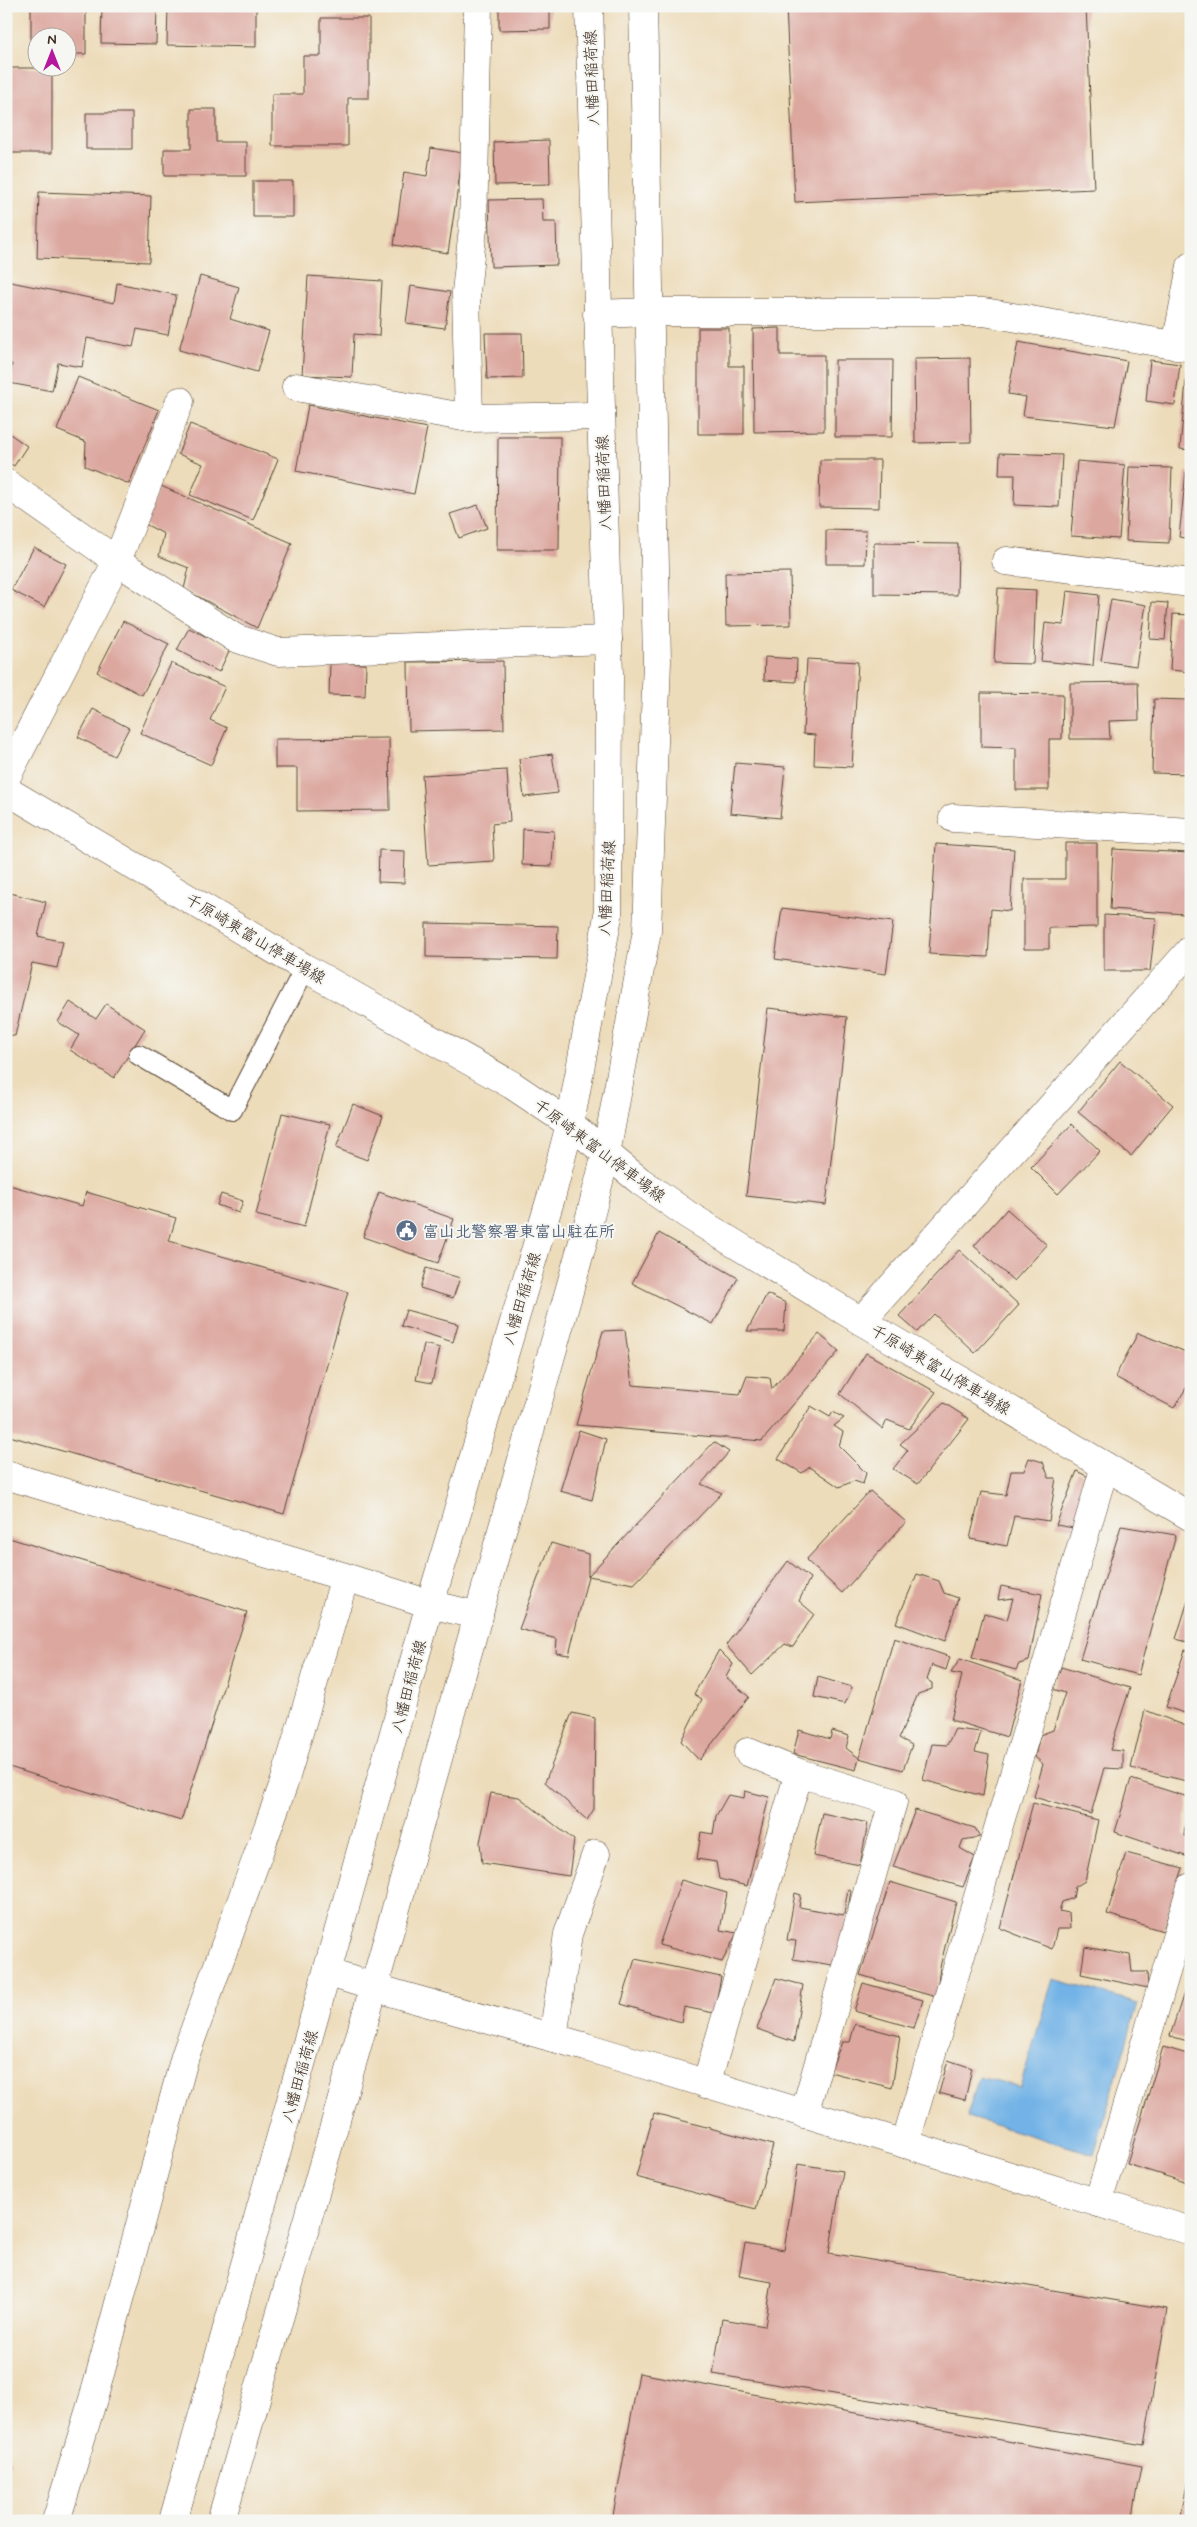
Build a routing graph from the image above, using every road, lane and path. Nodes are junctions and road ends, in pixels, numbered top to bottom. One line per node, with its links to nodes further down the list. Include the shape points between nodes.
1 (478, 6): 11 (street, via 473,228 466,292)
2 (589, 6): 6 (street, 八幡田稲荷線)
3 (642, 6): 5 (street)
4 (1191, 266): 7 (street)
5 (651, 312): 6 (street); 7 (street, via 984,312); 25 (street, via 657,661 646,931)
6 (597, 314): 10 (street, 八幡田稲荷線)
7 (1183, 347)
8 (296, 387): 11 (street)
9 (180, 401): 14 (street)
10 (601, 416): 11 (street); 16 (street, 八幡田稲荷線)
11 (470, 418)
12 (6, 482): 14 (street)
13 (1006, 560): 15 (street)
14 (117, 561): 16 (street, via 235,638 278,652); 17 (street)
15 (1191, 583)
16 (608, 640): 24 (street, 八幡田稲荷線, via 608,916)
17 (6, 778)
18 (6, 790): 22 (street, 千原崎東富山停車場線)
19 (953, 818): 20 (street)
20 (1191, 832)
21 (1191, 949): 26 (street)
22 (305, 968): 23 (lane, via 232,1110); 24 (street, 千原崎東富山停車場線, via 512,1085)
23 (139, 1055)
24 (570, 1124): 25 (street, 千原崎東富山停車場線); 31 (street, 八幡田稲荷線)
25 (606, 1154): 26 (street, 千原崎東富山停車場線, via 688,1215); 32 (street)
26 (861, 1321): 27 (street, 千原崎東富山停車場線)
27 (1105, 1466): 29 (street, 千原崎東富山停車場線); 42 (street)
28 (6, 1476): 30 (street)
29 (1191, 1517)
30 (345, 1576): 31 (street); 45 (street, via 284,1783 184,2056 96,2389)
31 (430, 1604): 32 (street); 37 (street, 八幡田稲荷線)
32 (479, 1616): 38 (street)
33 (748, 1752): 34 (street)
34 (799, 1774): 40 (street); 41 (street, via 893,1802)
35 (596, 1854): 39 (street, via 568,1934)
36 (1191, 1887): 43 (street)
37 (328, 1973): 38 (street); 46 (street, 八幡田稲荷線)
38 (374, 1987): 39 (street); 47 (street)
39 (553, 2038): 40 (street)
40 (706, 2084): 41 (street)
41 (804, 2114): 42 (street)
42 (905, 2144): 43 (street)
43 (1098, 2203): 44 (street)
44 (1191, 2231)
45 (56, 2521)
46 (173, 2521)
47 (221, 2521)

